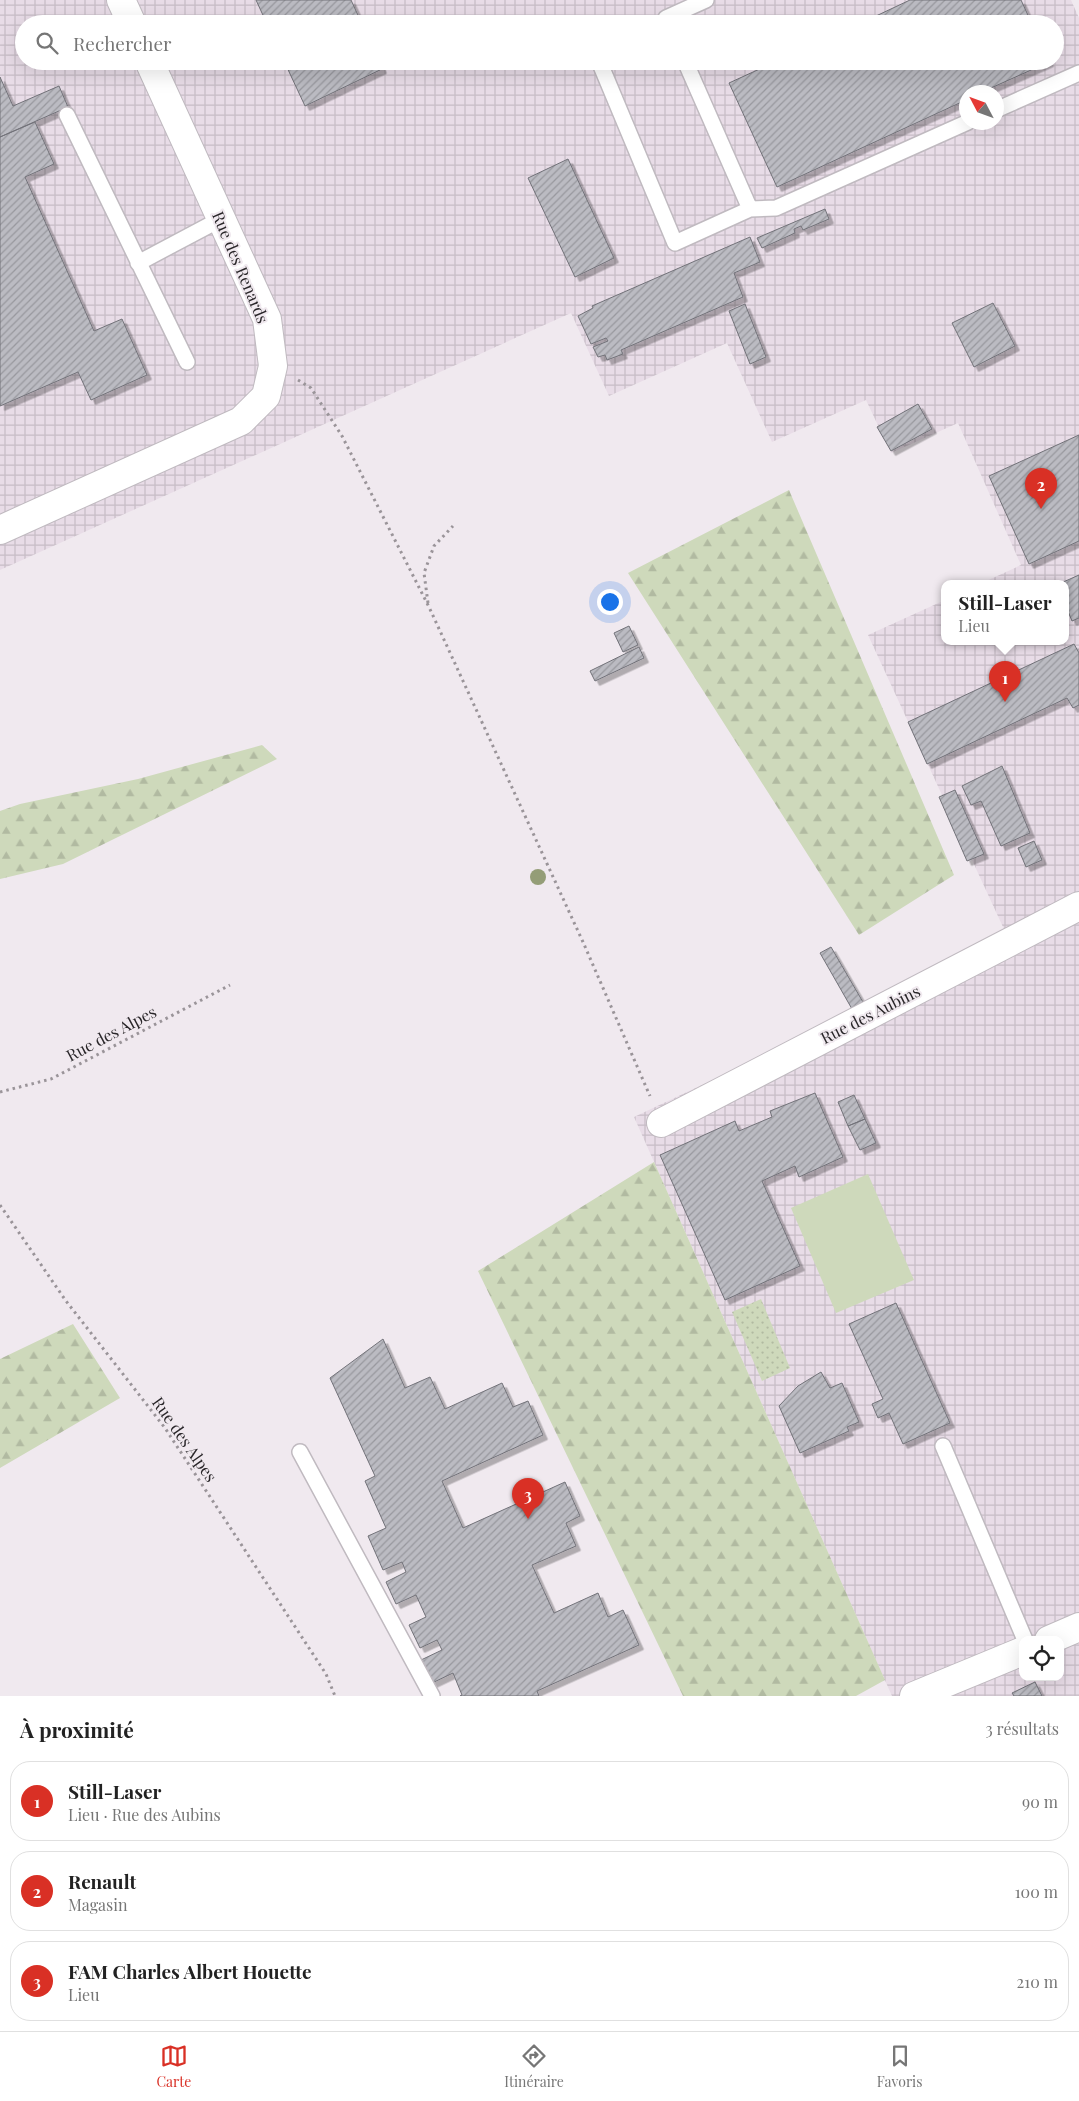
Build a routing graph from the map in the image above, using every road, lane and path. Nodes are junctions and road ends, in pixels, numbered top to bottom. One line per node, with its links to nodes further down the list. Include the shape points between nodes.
1 (121, 0): 3 (street)
2 (706, 0): 4 (lane)
3 (128, 15)
4 (677, 15)
5 (153, 70): 13 (street, Rue des Renards)
6 (603, 70): 12 (lane, via 675,243)
7 (689, 70): 12 (lane)
8 (1079, 73): 9 (lane)
9 (1004, 106)
10 (67, 115): 14 (lane)
11 (959, 126): 12 (lane, via 776,208)
12 (750, 209)
13 (221, 219): 14 (lane); 16 (street, Rue des Renards, via 267,319)
14 (138, 263): 15 (lane)
15 (187, 362)
16 (273, 366): 18 (street, Rue des Renards, via 266,396 241,421); 19 (path, via 311,388 342,436)
17 (453, 526): 19 (path, via 434,546 424,573)
18 (0, 530)
19 (429, 606): 23 (path, via 583,942)
20 (1079, 906): 23 (street, Rue des Aubins)
21 (230, 985): 22 (path, Rue des Alpes, via 51,1079)
22 (0, 1092)
23 (661, 1123)
24 (0, 1205): 31 (path, Rue des Alpes, via 66,1301 165,1428 321,1666)
25 (943, 1446): 28 (lane)
26 (300, 1452): 32 (lane)
27 (1079, 1627): 29 (street)
28 (1023, 1636)
29 (1058, 1636)
30 (1019, 1653): 33 (street)
31 (335, 1696)
32 (432, 1696)
33 (914, 1696)

